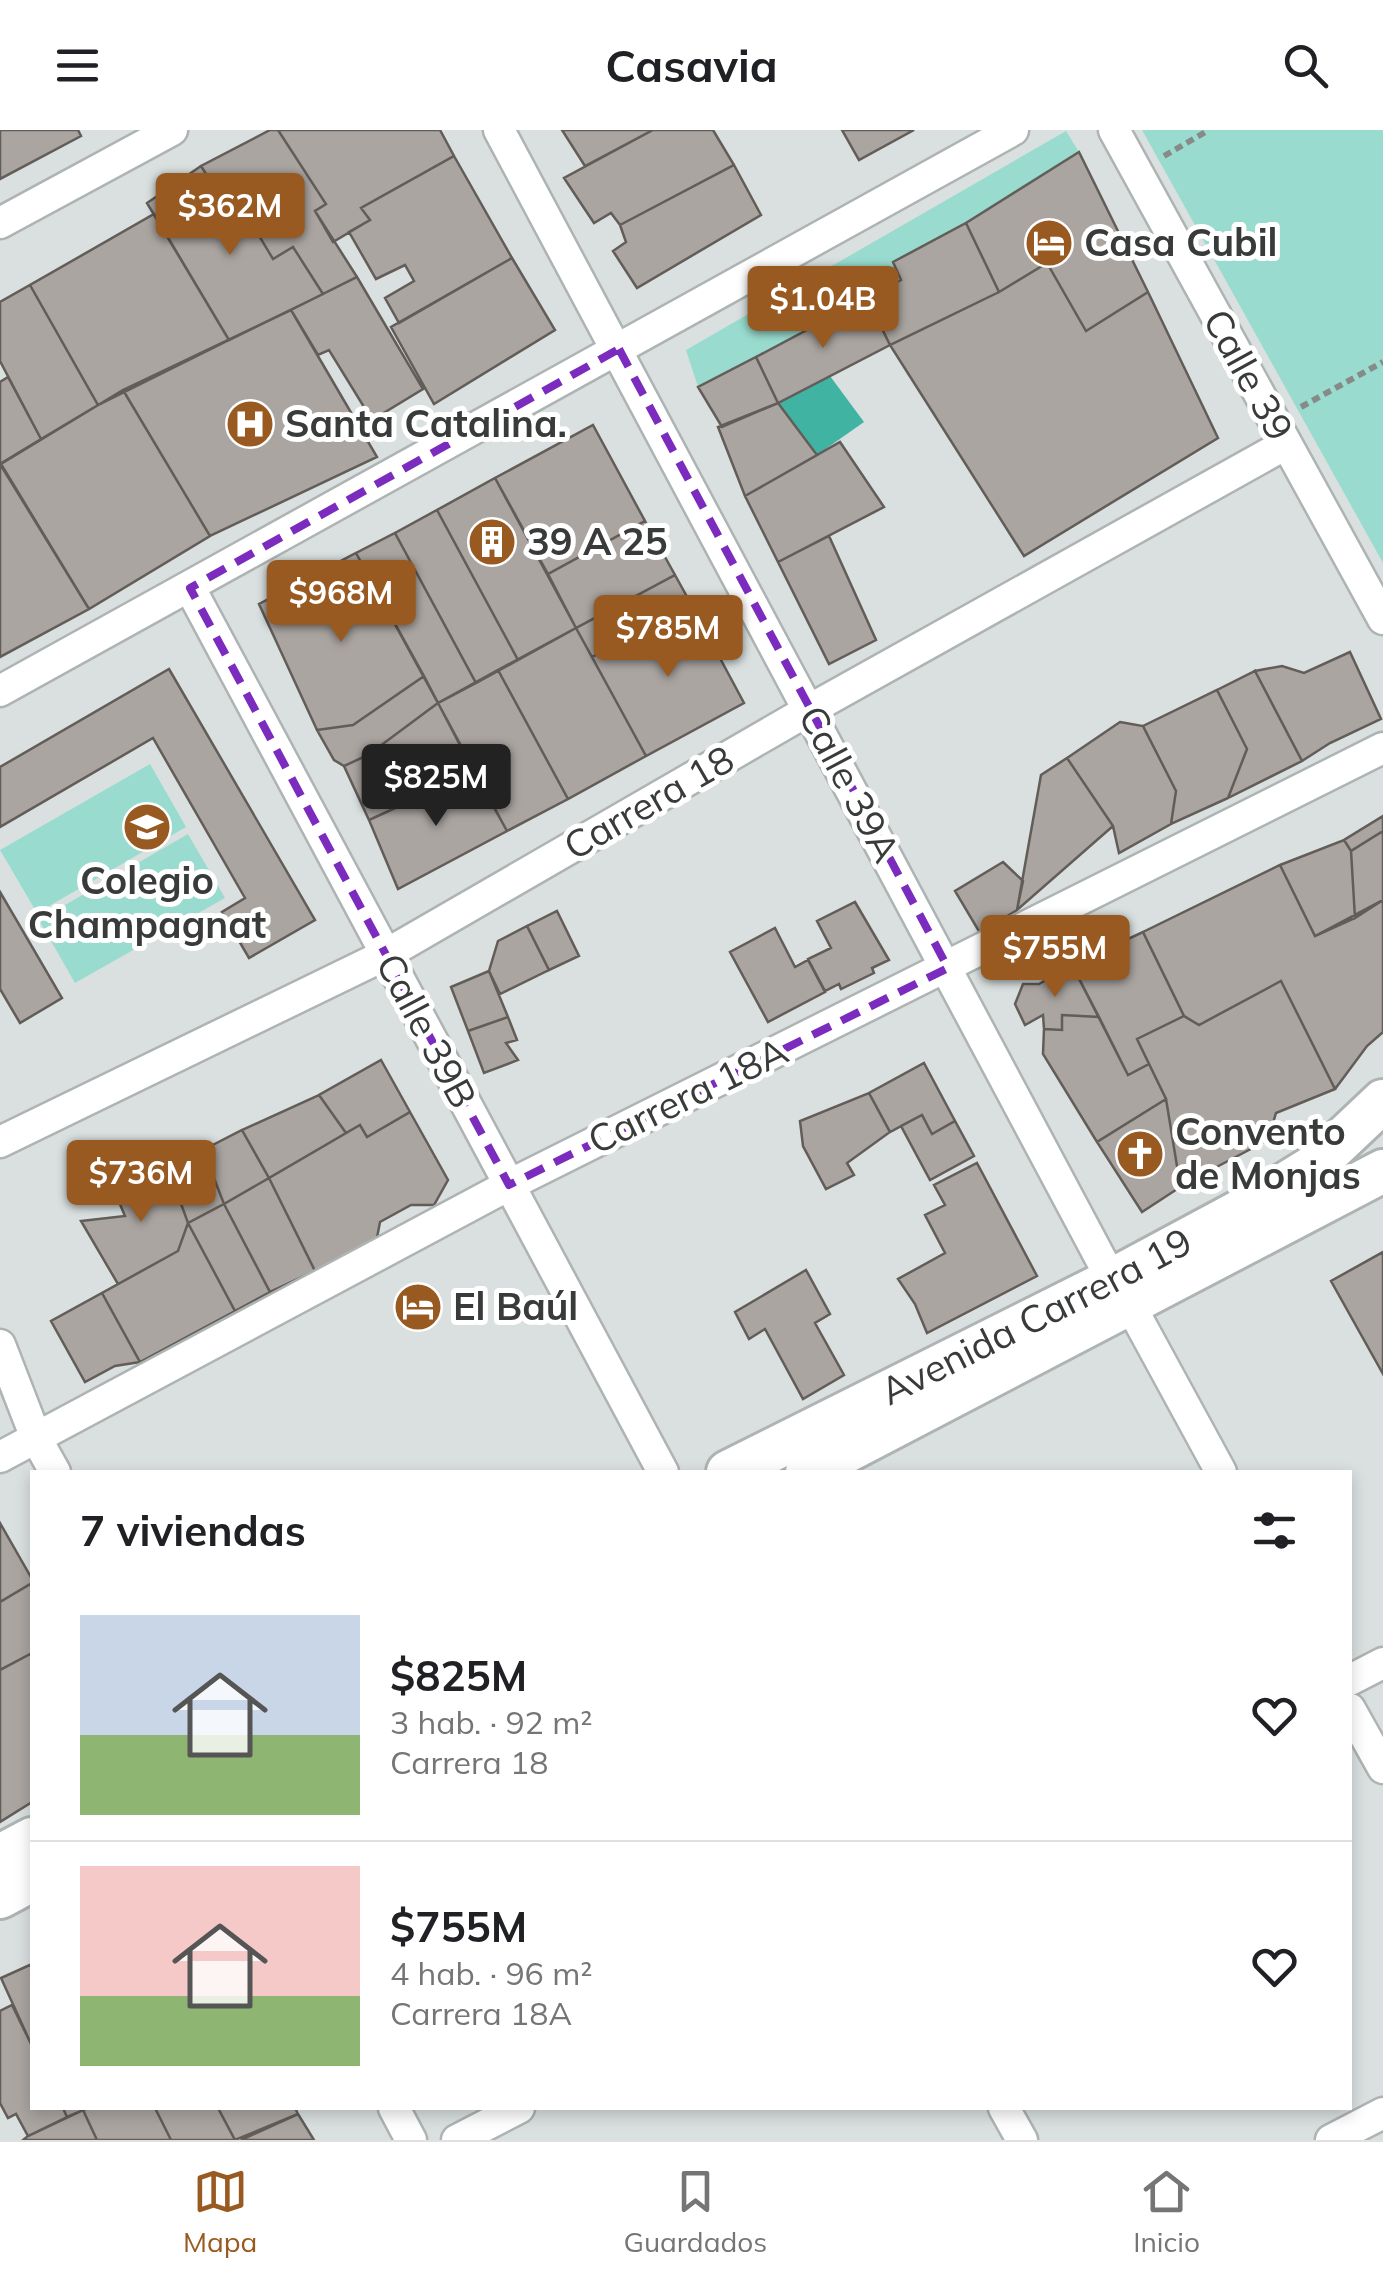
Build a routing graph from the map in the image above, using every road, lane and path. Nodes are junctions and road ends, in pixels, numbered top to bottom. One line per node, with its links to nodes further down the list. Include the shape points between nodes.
1 (172, 130): 7 (street)
2 (500, 130): 8 (street, Calle 39A)
3 (1014, 130): 8 (street)
4 (1114, 130): 6 (street, Calle 39)
5 (1208, 130): 6 (path)
6 (1136, 171): 10 (street, Calle 39)
7 (0, 223)
8 (618, 349): 11 (street); 14 (street, Calle 39A)
9 (1383, 362): 10 (path)
10 (1280, 433): 12 (street, Calle 39); 14 (street, Carrera 18)
11 (190, 588): 13 (street); 16 (street, Calle 39B)
12 (1383, 619)
13 (0, 691)
14 (809, 710): 16 (street, Carrera 18); 17 (street, Calle 39A)
15 (1383, 748): 17 (street, Carrera 18A)
16 (386, 955): 19 (street, Carrera 18); 22 (street, Calle 39B)
17 (948, 968): 22 (street, Carrera 18A); 24 (street, Calle 39A)
18 (1383, 1101): 24 (main road, Avenida Carrera 19, via 1313,1167)
19 (0, 1142)
20 (1383, 1156): 23 (main road)
21 (1383, 1171): 23 (main road, Avenida Carrera 19)
22 (509, 1185): 26 (street, Carrera 18A); 29 (street, Calle 39B)
23 (1345, 1192): 24 (main road, Avenida Carrera 19)
24 (1121, 1292): 30 (main road, Avenida Carrera 19); 31 (main road, Avenida Carrera 19); 32 (street, Calle 39A)
25 (0, 1346): 26 (street)
26 (36, 1438): 27 (street, Carrera 18A); 28 (street)
27 (0, 1457)
28 (53, 1470)
29 (663, 1470)
30 (732, 1470)
31 (810, 1470)
32 (1220, 1470)
33 (1383, 1663): 34 (street)
34 (1352, 1679)
35 (1352, 1713): 36 (street)
36 (1383, 1768)
37 (30, 1839): 38 (main road)
38 (0, 1856)
39 (30, 1881): 40 (main road)
40 (0, 1898)
41 (395, 2110): 45 (street)
42 (515, 2110): 46 (street)
43 (1005, 2110): 47 (street)
44 (1383, 2113): 48 (street)
45 (411, 2140)
46 (457, 2140)
47 (1022, 2140)
48 (1331, 2140)

